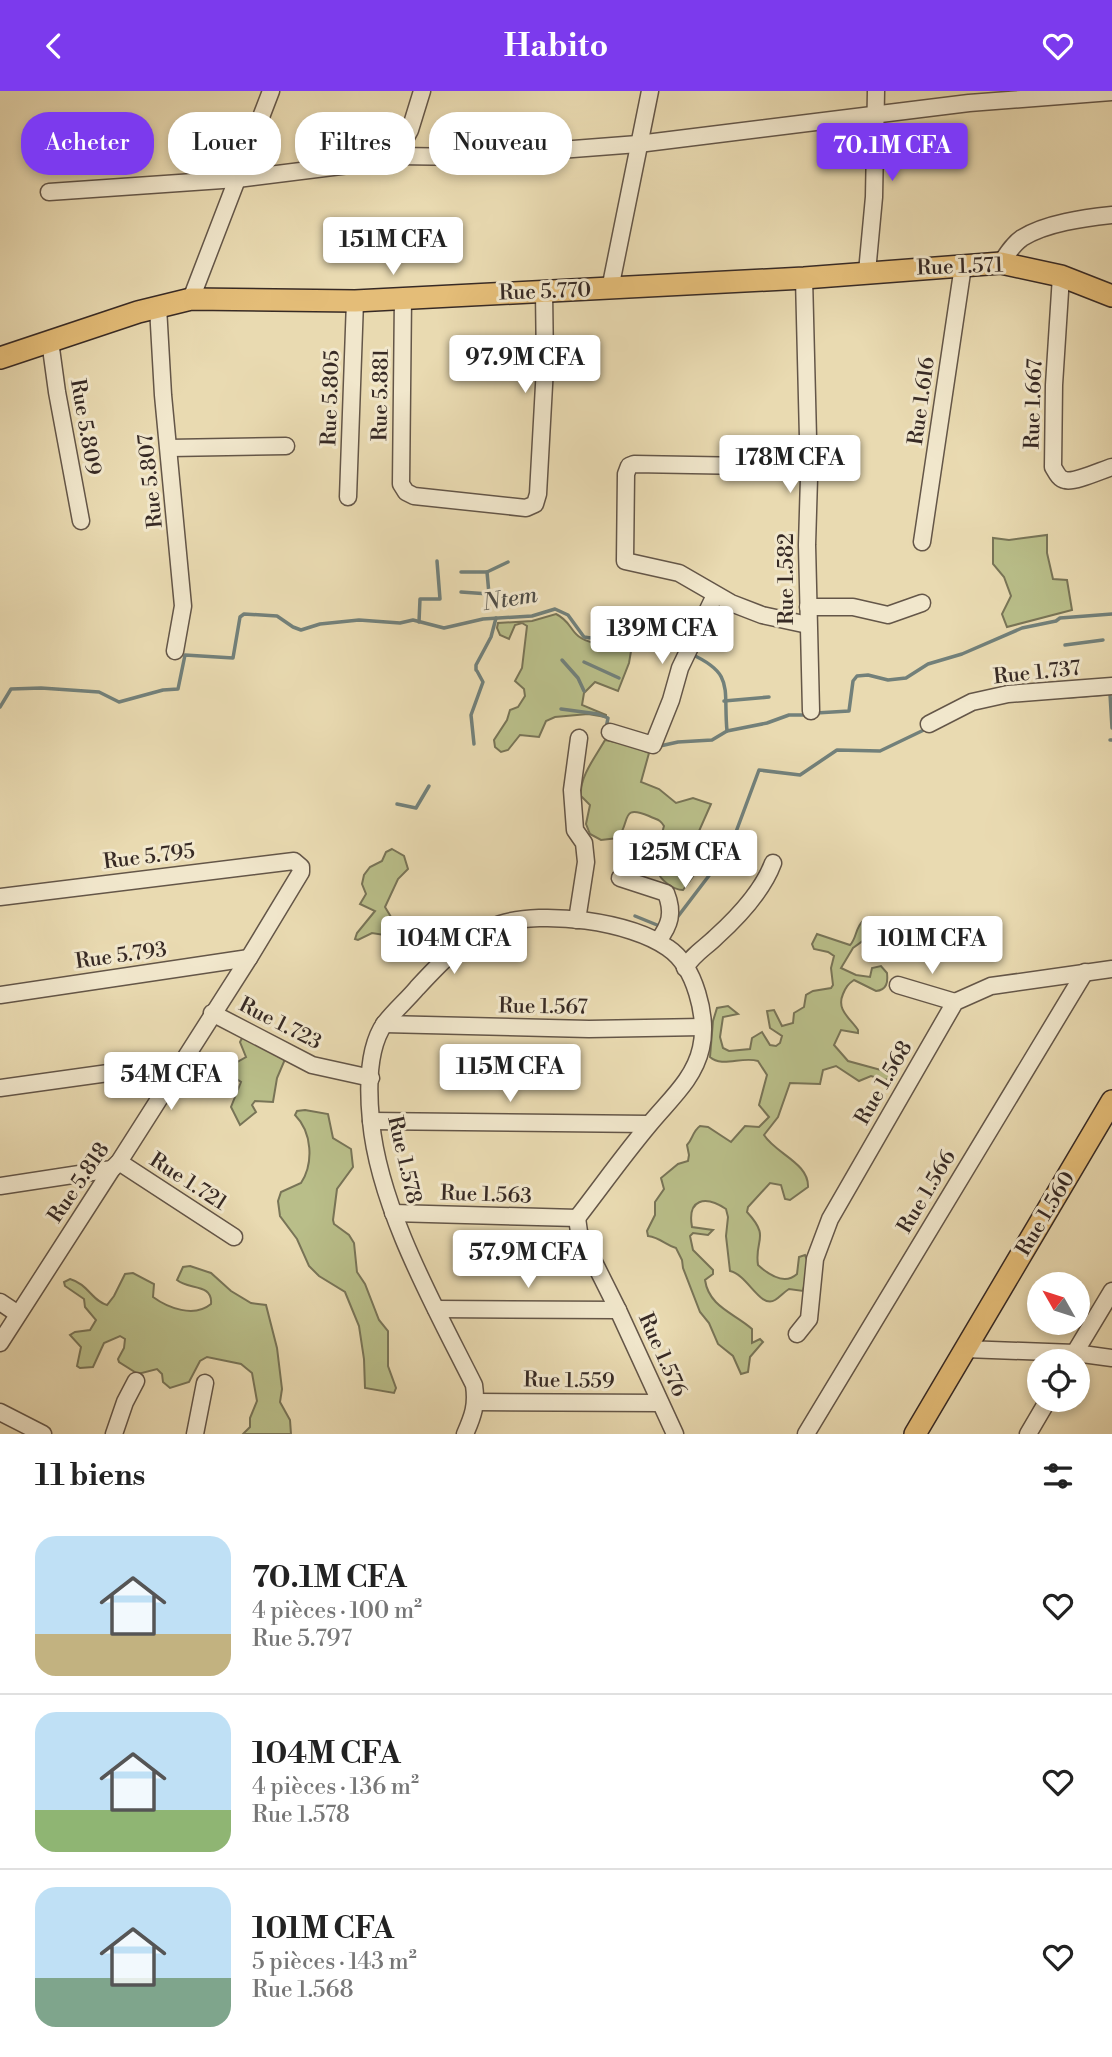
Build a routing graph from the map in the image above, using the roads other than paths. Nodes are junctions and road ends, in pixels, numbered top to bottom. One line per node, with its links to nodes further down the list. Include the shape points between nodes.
1 (271, 91): 12 (street)
2 (422, 91): 7 (street)
3 (650, 91): 9 (street)
4 (876, 91): 8 (street)
5 (1112, 92): 6 (street)
6 (968, 97): 8 (street)
7 (415, 114)
8 (874, 114): 9 (street); 17 (street, via 874,197)
9 (638, 144): 10 (street, via 470,157); 20 (street)
10 (415, 156)
11 (295, 172): 12 (street)
12 (237, 179): 13 (street); 24 (street)
13 (49, 192)
14 (1112, 215): 15 (street, via 1044,228 1021,239)
15 (1001, 263): 16 (main road, Rue 1.571); 18 (main road, Rue 1.571)
16 (963, 266): 17 (main road, Rue 1.571); 35 (street, Rue 1.616)
17 (867, 272): 19 (main road, Rue 1.571)
18 (1061, 276): 22 (main road, Rue 1.571); 32 (street, Rue 1.667, via 1053,467 1065,480)
19 (804, 278): 20 (main road, Rue 5.770); 31 (street, Rue 1.582)
20 (610, 289): 21 (main road, Rue 5.770)
21 (544, 291): 23 (main road, Rue 5.770); 23 (street, Rue 5.881, via 538,494 535,504 526,508 414,496 401,484)
22 (1112, 296)
23 (403, 297): 25 (main road, Rue 5.770)
24 (191, 299): 25 (main road, Rue 5.770); 26 (main road, Rue 5.770)
25 (355, 301): 33 (street, Rue 5.805)
26 (158, 307): 27 (main road, Rue 5.770); 30 (street, Rue 5.807)
27 (50, 341): 28 (main road, Rue 5.770); 34 (street, Rue 5.809)
28 (0, 358)
29 (286, 446): 30 (street)
30 (169, 448): 40 (street, Rue 5.807, via 183,606)
31 (809, 467): 36 (street, via 629,466 625,561 678,573); 38 (street, Rue 1.582)
32 (1112, 467)
33 (348, 497)
34 (81, 521)
35 (922, 543)
36 (715, 595): 39 (street, via 762,615); 44 (street, via 680,668 653,745)
37 (922, 603): 38 (street, via 888,615 853,607)
38 (808, 607): 39 (street, Rue 1.582)
39 (808, 625): 42 (street, Rue 1.582)
40 (175, 651)
41 (1112, 686): 43 (street, Rue 1.737, via 1008,694 972,702)
42 (811, 711)
43 (929, 725)
44 (610, 732)
45 (579, 738): 50 (street, via 572,790 575,830 584,843 586,862)
46 (774, 863): 53 (street, via 757,891)
47 (301, 867): 49 (street, Rue 5.795, via 294,861); 52 (street, Rue 5.818)
48 (620, 878): 51 (street, via 667,893 672,916)
49 (0, 897)
50 (577, 920): 51 (street, Rue 1.578, via 624,928); 60 (street, Rue 1.578, via 501,923 477,935 451,953)
51 (658, 941): 53 (street, Rue 1.578)
52 (248, 958): 57 (street, Rue 5.793); 59 (street, Rue 5.818)
53 (685, 968): 61 (street, Rue 1.578, via 702,1005)
54 (1112, 968): 55 (street)
55 (1085, 972): 58 (street, via 991,986); 96 (street, Rue 1.566)
56 (898, 985): 58 (street)
57 (0, 995)
58 (956, 1002): 78 (street, Rue 1.568, via 830,1219 816,1259 809,1319)
59 (212, 1013): 62 (street, Rue 5.818); 63 (street, Rue 1.723, via 312,1065)
60 (384, 1024): 61 (street, Rue 1.567); 63 (street, Rue 1.578, via 372,1057)
61 (702, 1027): 67 (street, Rue 1.578, via 701,1048 685,1084)
62 (180, 1063): 64 (street); 68 (street, Rue 5.818)
63 (371, 1078): 66 (street, Rue 1.578)
64 (0, 1088)
65 (1112, 1101): 80 (main road, Rue 1.560)
66 (371, 1121): 67 (street); 70 (street, Rue 1.578)
67 (649, 1124): 71 (street, Rue 1.578)
68 (116, 1165): 69 (street); 72 (street, Rue 1.721); 77 (street, Rue 5.818)
69 (0, 1186)
70 (393, 1213): 71 (street, Rue 1.563); 75 (street, Rue 1.578)
71 (577, 1218): 76 (street, Rue 1.576, via 579,1232)
72 (234, 1237)
73 (1112, 1291): 81 (street)
74 (0, 1302): 77 (street)
75 (436, 1309): 76 (street); 87 (street, Rue 1.578, via 474,1385)
76 (618, 1310): 88 (street, Rue 1.576)
77 (18, 1314): 79 (street, Rue 5.818)
78 (797, 1334)
79 (0, 1343)
80 (965, 1349): 82 (street); 97 (main road, Rue 1.560)
81 (1077, 1349)
82 (1027, 1354)
83 (1090, 1357): 84 (street)
84 (1112, 1358)
85 (136, 1381): 92 (street)
86 (205, 1383): 93 (street)
87 (477, 1402): 88 (street, Rue 1.559); 94 (street)
88 (660, 1403): 95 (street, Rue 1.576)
89 (0, 1412): 91 (street)
90 (1041, 1412): 98 (street)
91 (43, 1434)
92 (114, 1434)
93 (195, 1434)
94 (465, 1434)
95 (675, 1434)
96 (806, 1434)
97 (915, 1434)
98 (1028, 1434)

